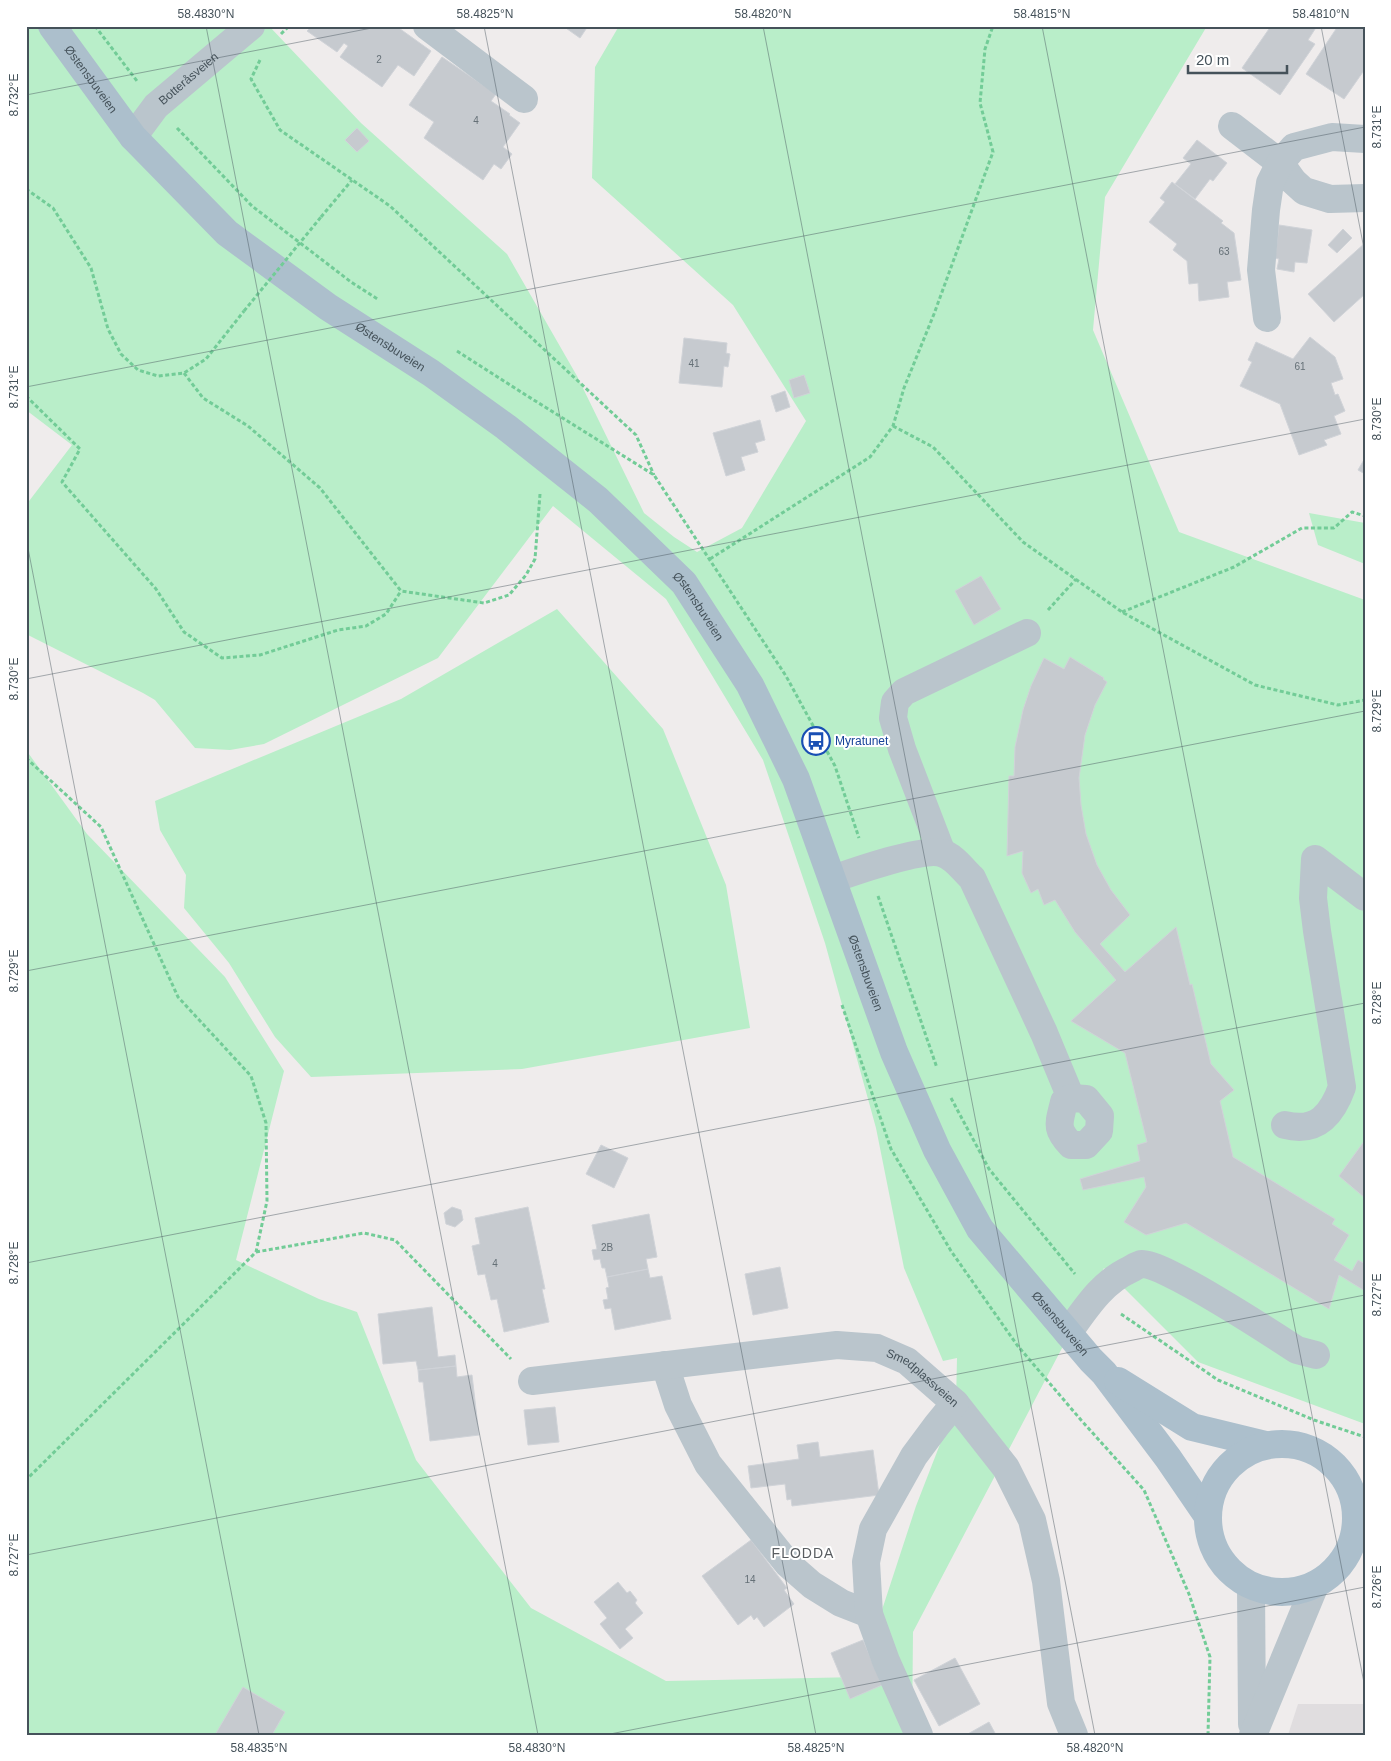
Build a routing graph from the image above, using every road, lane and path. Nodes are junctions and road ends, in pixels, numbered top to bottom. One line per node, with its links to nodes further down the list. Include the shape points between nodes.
1 (52, 26): 12 (main road, Østensbuveien)
2 (95, 26): 10 (path)
3 (251, 26): 10 (street, Botteråsveien)
4 (289, 26): 7 (path)
5 (427, 26): 9 (street)
6 (993, 26): 23 (path, via 985,49 980,102 993,152 904,388)
7 (278, 36)
8 (263, 55): 15 (path, via 251,79 280,130)
9 (524, 100)
10 (156, 106): 12 (street, Botteråsveien); 18 (path, via 252,206)
11 (1232, 126): 14 (street)
12 (133, 137): 24 (main road, Østensbuveien, via 227,233 328,307 446,384)
13 (1365, 140): 14 (street, via 1332,137 1294,147)
14 (1280, 164): 17 (street, via 1304,191 1330,199); 19 (street, via 1270,183 1266,210 1261,270)
15 (352, 180): 21 (path, bridge, via 206,359); 25 (path, via 390,206 636,435)
16 (26, 189): 21 (path, via 53,208 91,268 108,329 121,354 138,370 158,376)
17 (1365, 198)
18 (382, 302)
19 (1267, 318)
20 (453, 348): 25 (path)
21 (184, 373): 30 (path, via 203,398 248,426 320,488)
22 (26, 396): 30 (path, via 80,449 62,482 156,589 184,632 222,658 260,656 338,630 366,626 386,614)
23 (893, 426): 27 (path, via 870,457); 28 (path, via 933,447 1023,542)
24 (551, 463): 29 (main road, Østensbuveien, via 598,500); 30 (path, via 540,488 535,559 509,595 484,603)
25 (654, 475): 27 (path)
26 (1365, 516): 31 (path, via 1352,512 1334,528 1302,528 1234,567)
27 (709, 559): 29 (path); 36 (path, via 786,676 835,766)
28 (1076, 579): 31 (path); 32 (path)
29 (684, 583): 37 (main road, Østensbuveien, via 750,685 796,778)
30 (400, 591)
31 (1122, 612): 33 (path, via 1254,685 1338,705)
32 (1027, 633): 35 (street, via 904,692 895,702 893,718 902,749)
33 (1365, 700)
34 (26, 758): 43 (path, via 101,826 178,997 251,1076 266,1123 267,1201)
35 (942, 853): 36 (street, via 919,854); 41 (street, via 953,858 972,878)
36 (868, 867): 37 (street); 39 (path)
37 (834, 879): 45 (main road, Østensbuveien, via 894,1052 937,1150 980,1229)
38 (1365, 897): 42 (street, via 1315,859 1313,898 1342,1087 1336,1105 1318,1123 1298,1128)
39 (939, 1074)
40 (947, 1092): 44 (path, via 989,1169)
41 (1071, 1098)
42 (1285, 1125)
43 (256, 1252): 49 (path, via 364,1233 395,1240); 53 (path)
44 (1094, 1296): 45 (street); 46 (street, via 1119,1274 1141,1264 1149,1265 1190,1284 1297,1350); 51 (path, via 1218,1380 1314,1420)
45 (1068, 1334): 48 (main road, Østensbuveien)
46 (1316, 1356)
47 (665, 1365): 49 (street, Smedplassveien); 50 (street, Smedplassveien, via 836,1345 877,1348 906,1361); 59 (street, via 678,1405 708,1464 788,1564 812,1585 841,1603)
48 (1104, 1373): 52 (main road, Østensbuveien, via 1192,1427); 55 (main road, Østensbuveien)
49 (532, 1381)
50 (955, 1403): 59 (street, via 914,1456 873,1529 866,1562); 61 (street, Smedplassveien, via 1006,1468 1032,1520 1046,1580 1061,1702)
51 (1365, 1437)
52 (1266, 1445): 54 (main road, via 1290,1443 1314,1450 1335,1464); 55 (main road, via 1247,1451 1231,1463 1219,1478)
53 (26, 1480)
54 (1357, 1488): 56 (main road)
55 (1207, 1515): 58 (main road, via 1210,1537 1218,1557 1232,1574)
56 (1356, 1554): 57 (main road)
57 (1315, 1585): 58 (main road, via 1294,1592 1272,1592); 62 (street)
58 (1251, 1586): 62 (street)
59 (869, 1614): 60 (street)
60 (919, 1735)
61 (1074, 1735)
62 (1252, 1735)

